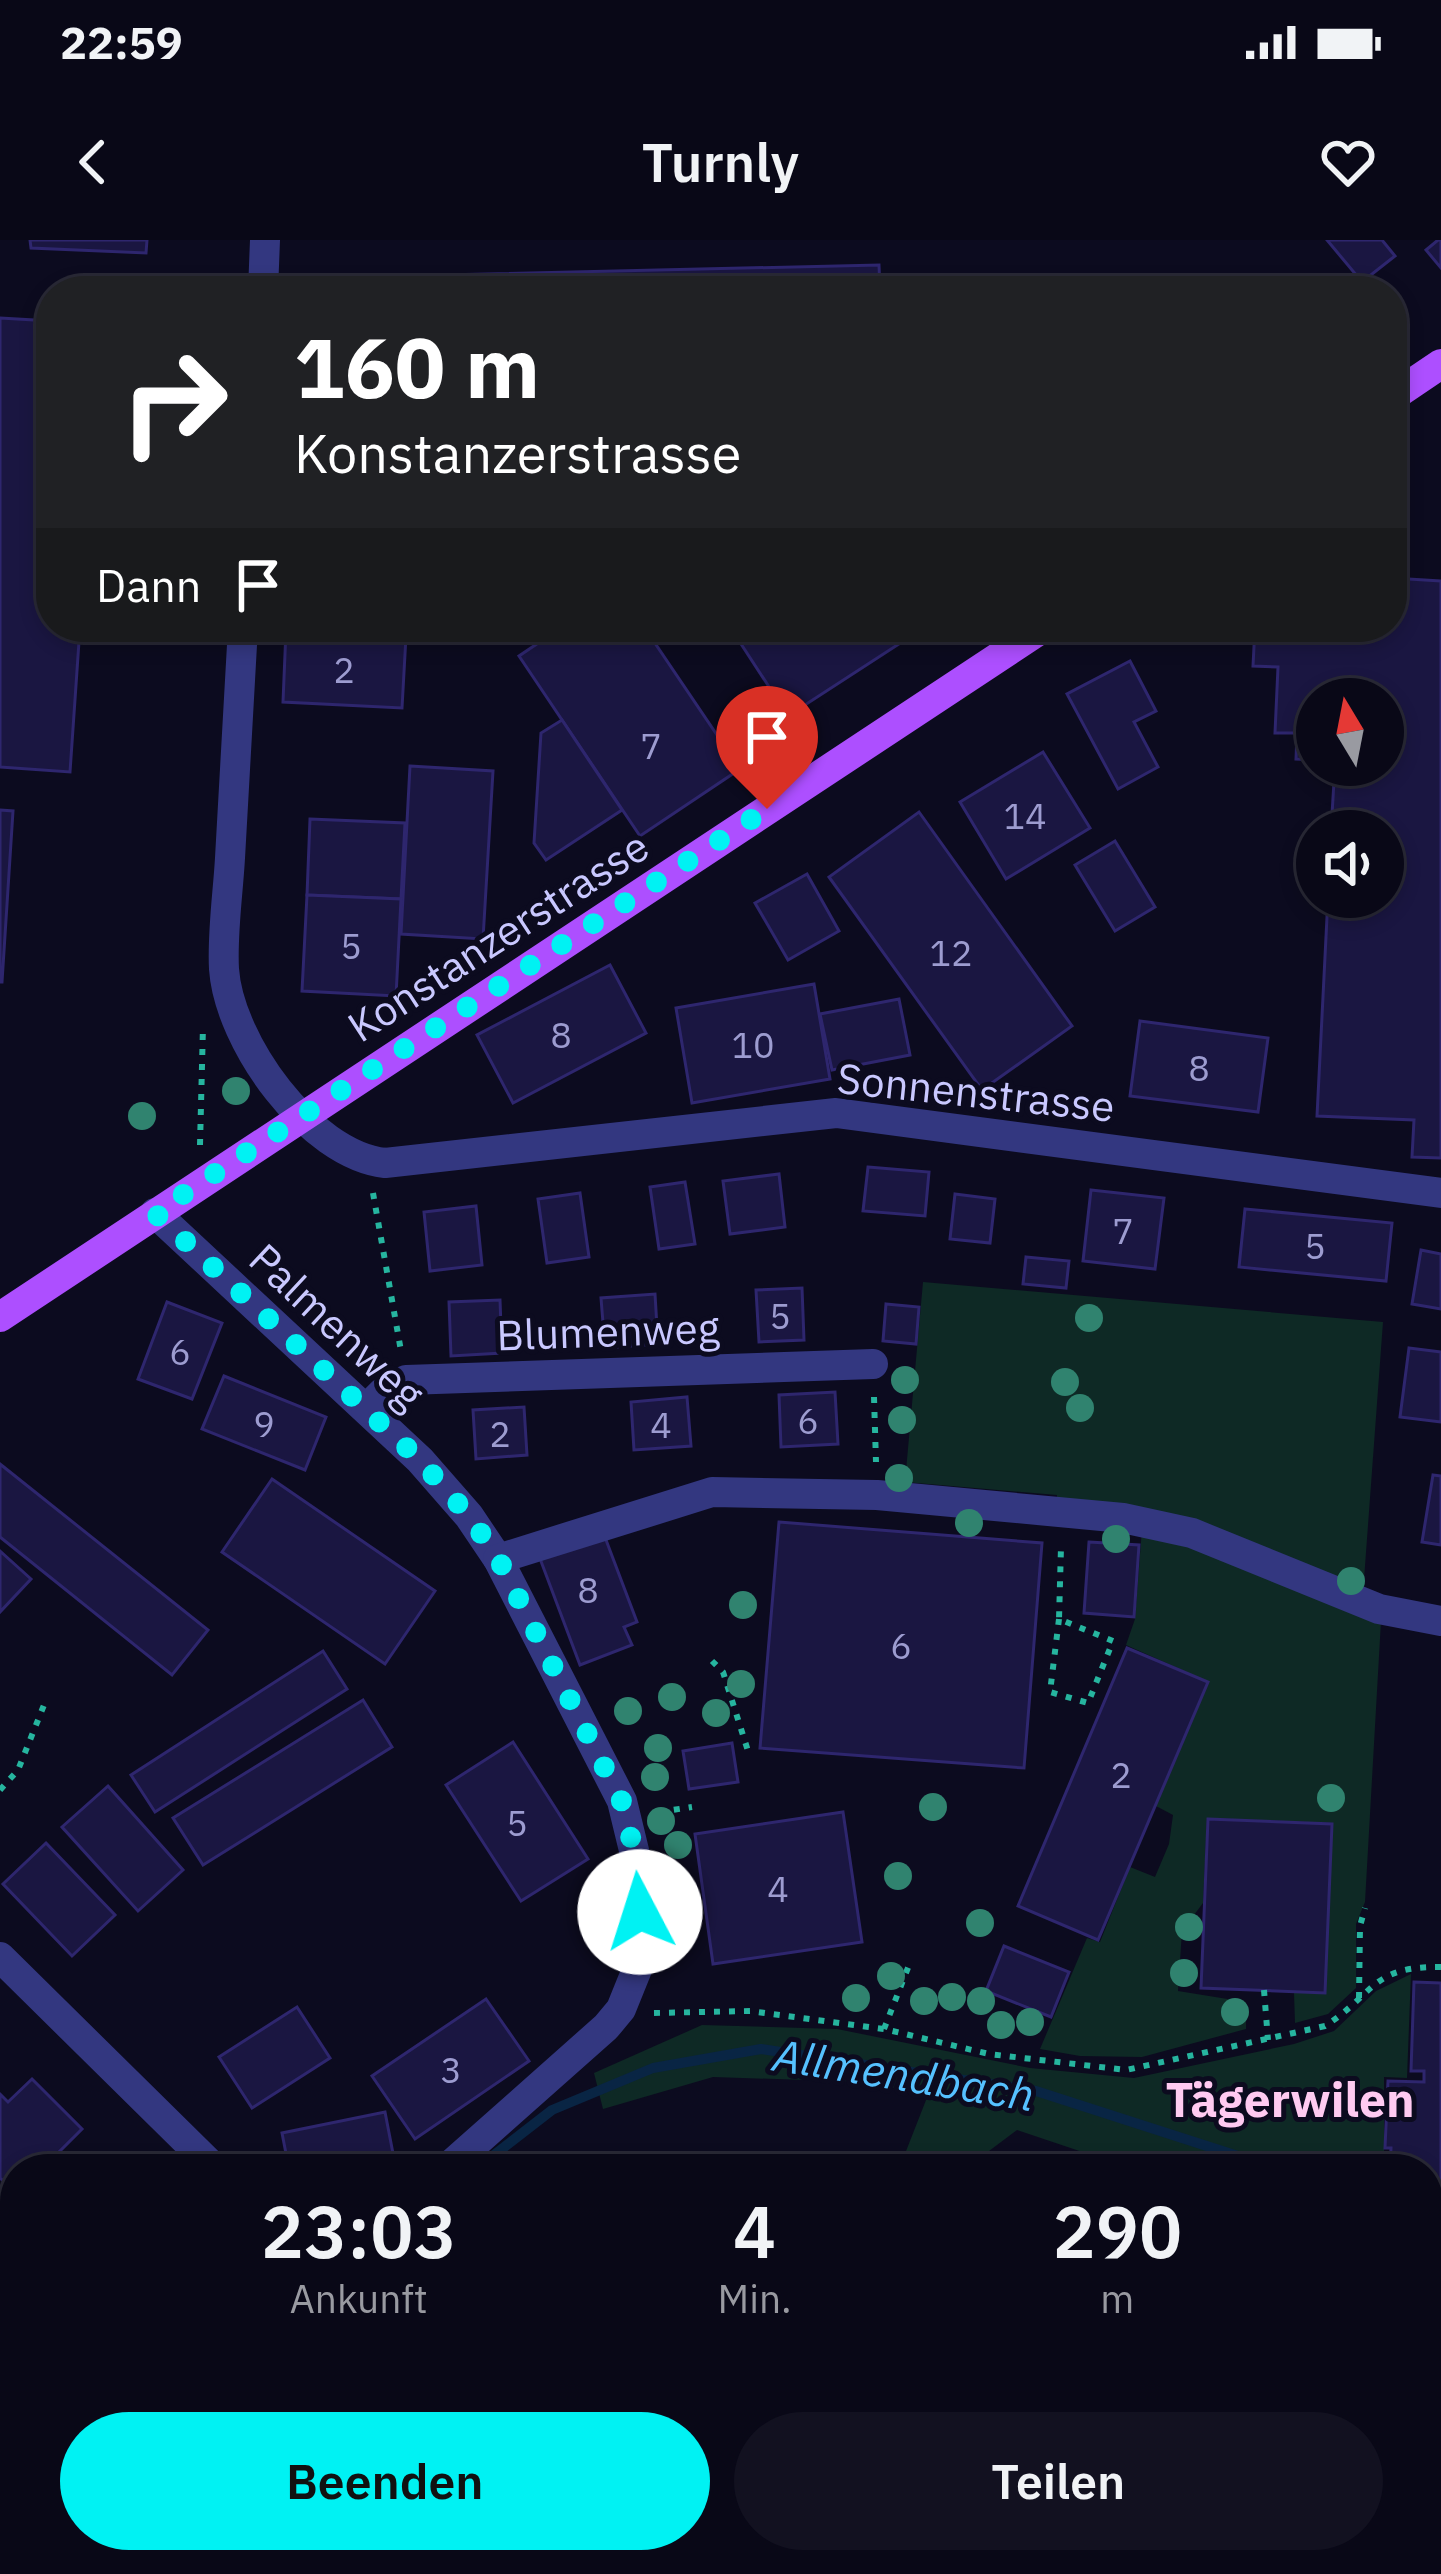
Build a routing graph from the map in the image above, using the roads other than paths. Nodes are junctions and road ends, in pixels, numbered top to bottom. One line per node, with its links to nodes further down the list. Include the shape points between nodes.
1 (265, 240): 2 (street)
2 (263, 276)
3 (1441, 364): 4 (main road)
4 (1407, 387)
5 (243, 642): 7 (street, via 224,972 244,1036)
6 (1021, 642): 7 (main road, Konstanzerstrasse)
7 (299, 1118): 8 (street, Sonnenstrasse, via 340,1149 386,1163 836,1113); 9 (main road, Konstanzerstrasse)
8 (1441, 1193)
9 (155, 1213): 10 (main road, Konstanzerstrasse); 12 (street, Palmenweg)
10 (0, 1317)
11 (867, 1364): 12 (street, Blumenweg, via 406,1380)
12 (366, 1409): 13 (street, Palmenweg, via 420,1460)
13 (498, 1558): 14 (street, via 712,1492 877,1496 1123,1518 1192,1533 1379,1609); 17 (street, Palmenweg, via 622,1802 638,1867 642,1957 607,2027)
14 (1441, 1621)
15 (0, 1957): 16 (street)
16 (200, 2154)
17 (463, 2154)

